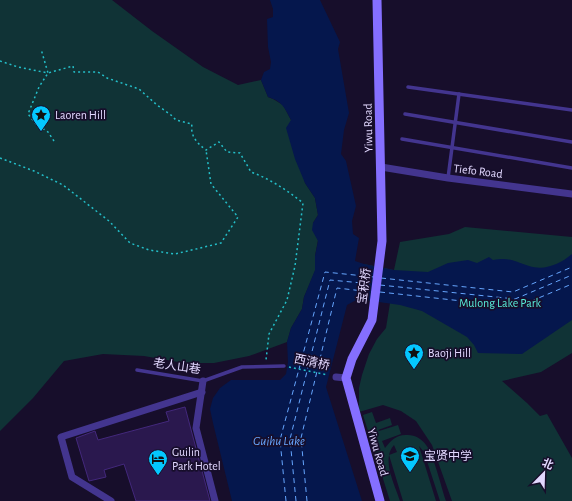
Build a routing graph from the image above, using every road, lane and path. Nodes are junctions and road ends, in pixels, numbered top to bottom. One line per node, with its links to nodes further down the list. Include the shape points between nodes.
1 (377, 0): 16 (main road, Yiwu Road)
2 (41, 49): 4 (path)
3 (0, 61): 4 (path)
4 (48, 73): 11 (path, via 28,114); 14 (path, via 73,66 74,72 98,72 107,78 139,89 176,120 192,124 195,140)
5 (408, 87): 6 (lane)
6 (459, 94): 7 (lane); 9 (lane)
7 (572, 110)
8 (405, 114): 9 (lane)
9 (456, 123): 12 (lane); 13 (lane)
10 (402, 139): 13 (lane)
11 (54, 141)
12 (572, 142)
13 (452, 148): 17 (lane); 18 (lane)
14 (206, 150): 15 (path, via 210,184 238,217 221,243 175,254 149,250 130,242 109,221 63,185 34,170); 21 (path, via 219,142 227,152 240,153 251,172 288,190 303,203 295,266 287,300 269,334)
15 (0, 158)
16 (381, 167): 18 (street, Tiefo Road); 20 (main road, Yiwu Road)
17 (572, 168)
18 (448, 178): 19 (street, Tiefo Road)
19 (572, 194)
20 (380, 256): 25 (main road, 宝积桥, via 372,320 352,359)
21 (265, 366): 22 (lane, 老人山巷); 26 (lane, 老人山巷, via 242,367)
22 (284, 366): 24 (path, 西清桥)
23 (137, 370): 26 (lane, 老人山巷)
24 (336, 377): 25 (street)
25 (346, 378): 30 (main road, Yiwu Road)
26 (202, 381): 27 (street)
27 (202, 392): 28 (street, via 61,437 72,477); 29 (street, via 196,428)
28 (111, 501)
29 (215, 501)
30 (380, 501)

